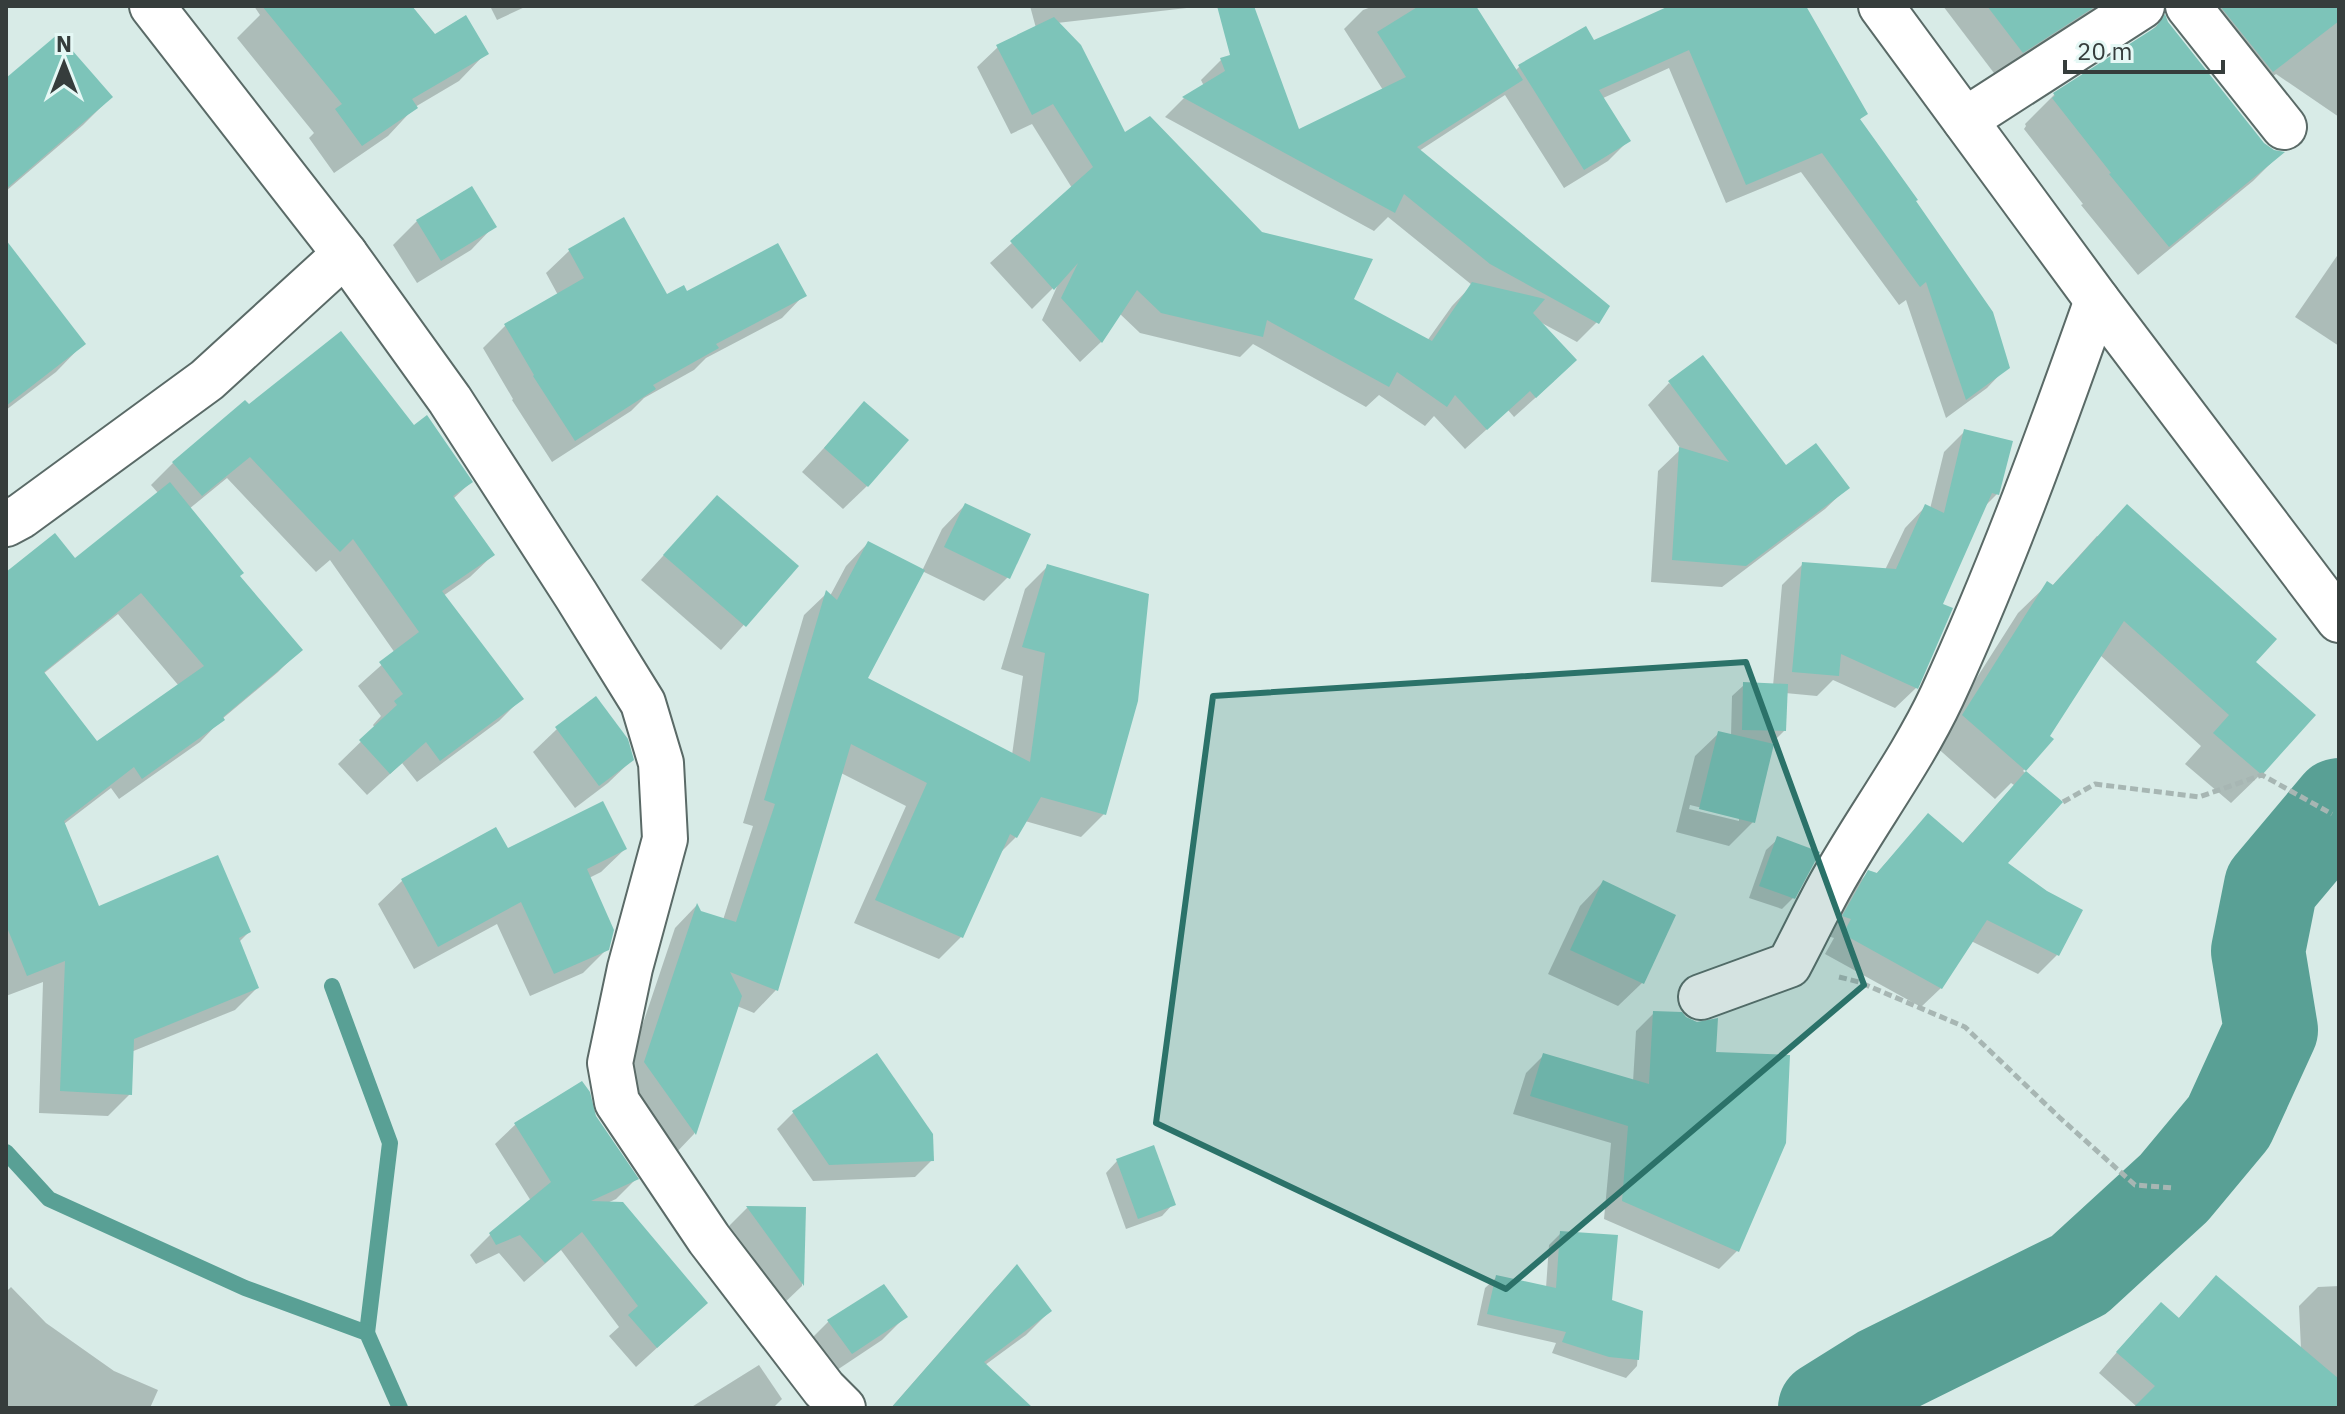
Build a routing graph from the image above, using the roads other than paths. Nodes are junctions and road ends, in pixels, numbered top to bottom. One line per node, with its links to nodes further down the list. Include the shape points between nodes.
1 (152, 6): 7 (street)
2 (1881, 6): 5 (street)
3 (2142, 6): 5 (street)
4 (2188, 6): 6 (street)
5 (1965, 120): 8 (street)
6 (2284, 127)
7 (345, 254): 9 (street, via 207,380); 12 (street, via 450,400 643,703 661,763 665,839 610,1063 617,1102 709,1239)
8 (2097, 300): 10 (street); 11 (street, via 2018,514 1941,698 1892,786 1789,965)
9 (6, 524)
10 (2339, 620)
11 (1701, 997)
12 (843, 1408)

